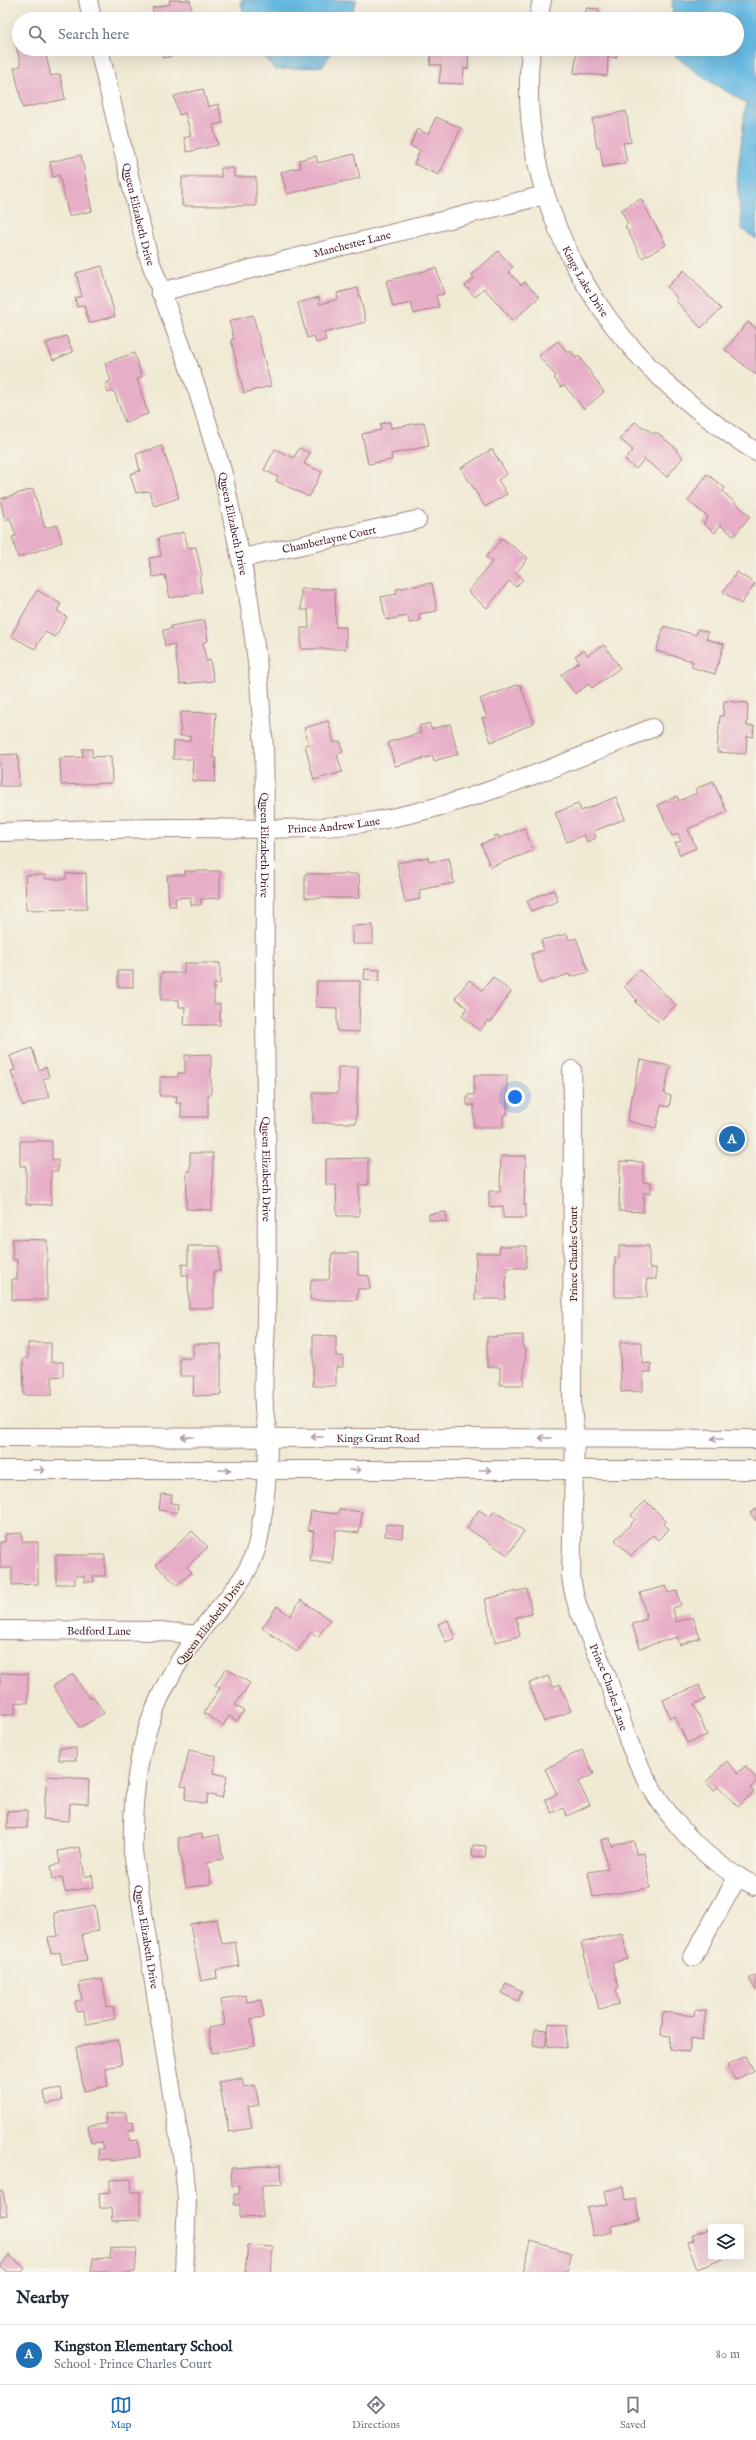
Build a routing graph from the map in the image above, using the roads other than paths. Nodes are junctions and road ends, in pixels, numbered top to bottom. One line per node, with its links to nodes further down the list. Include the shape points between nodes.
1 (88, 0): 3 (street)
2 (542, 0): 4 (street)
3 (91, 12)
4 (539, 12)
5 (101, 56): 8 (street, Queen Elizabeth Drive, via 148,255)
6 (530, 56): 7 (street, Kings Lake Drive, via 528,73 530,119 535,158)
7 (545, 195): 8 (street, Manchester Lane); 9 (street, Kings Lake Drive, via 558,232 575,266 603,311 632,348 664,382 699,412)
8 (160, 292): 11 (street, Queen Elizabeth Drive, via 198,392 222,474)
9 (756, 452)
10 (417, 520): 11 (street, Chamberlayne Court)
11 (242, 558): 13 (street, Queen Elizabeth Drive, via 258,670 264,748)
12 (652, 728): 13 (street, Prince Andrew Lane, via 474,795 419,812 324,827)
13 (265, 828): 14 (street, Prince Andrew Lane, via 129,828); 17 (street, Queen Elizabeth Drive, via 267,1270 264,1408)
14 (0, 832)
15 (572, 1070): 18 (street, Prince Charles Court, via 572,1407)
16 (0, 1437): 17 (street, Kings Grant Road, one-way to 16)
17 (268, 1437): 18 (street, Kings Grant Road, one-way to 17); 21 (street, Queen Elizabeth Drive)
18 (575, 1438): 19 (street, Kings Grant Road, one-way to 18); 22 (street, Prince Charles Lane)
19 (756, 1439)
20 (0, 1470): 21 (street, one-way to 21)
21 (267, 1470): 22 (street, one-way to 22); 25 (street, Queen Elizabeth Drive, via 260,1537 251,1563 238,1588)
22 (574, 1470): 23 (street); 26 (street, Prince Charles Lane, via 571,1576 574,1594 580,1617 605,1673 630,1746 651,1788 683,1831 702,1850)
23 (756, 1470)
24 (0, 1630): 25 (street, Bedford Lane, via 159,1631)
25 (198, 1634): 29 (street, Queen Elizabeth Drive, via 172,1674 145,1732 137,1769 132,1814 133,1852 184,2168 187,2198)
26 (738, 1876): 27 (street, Prince Charles Lane); 28 (street)
27 (756, 1886)
28 (693, 1957)
29 (184, 2272)

